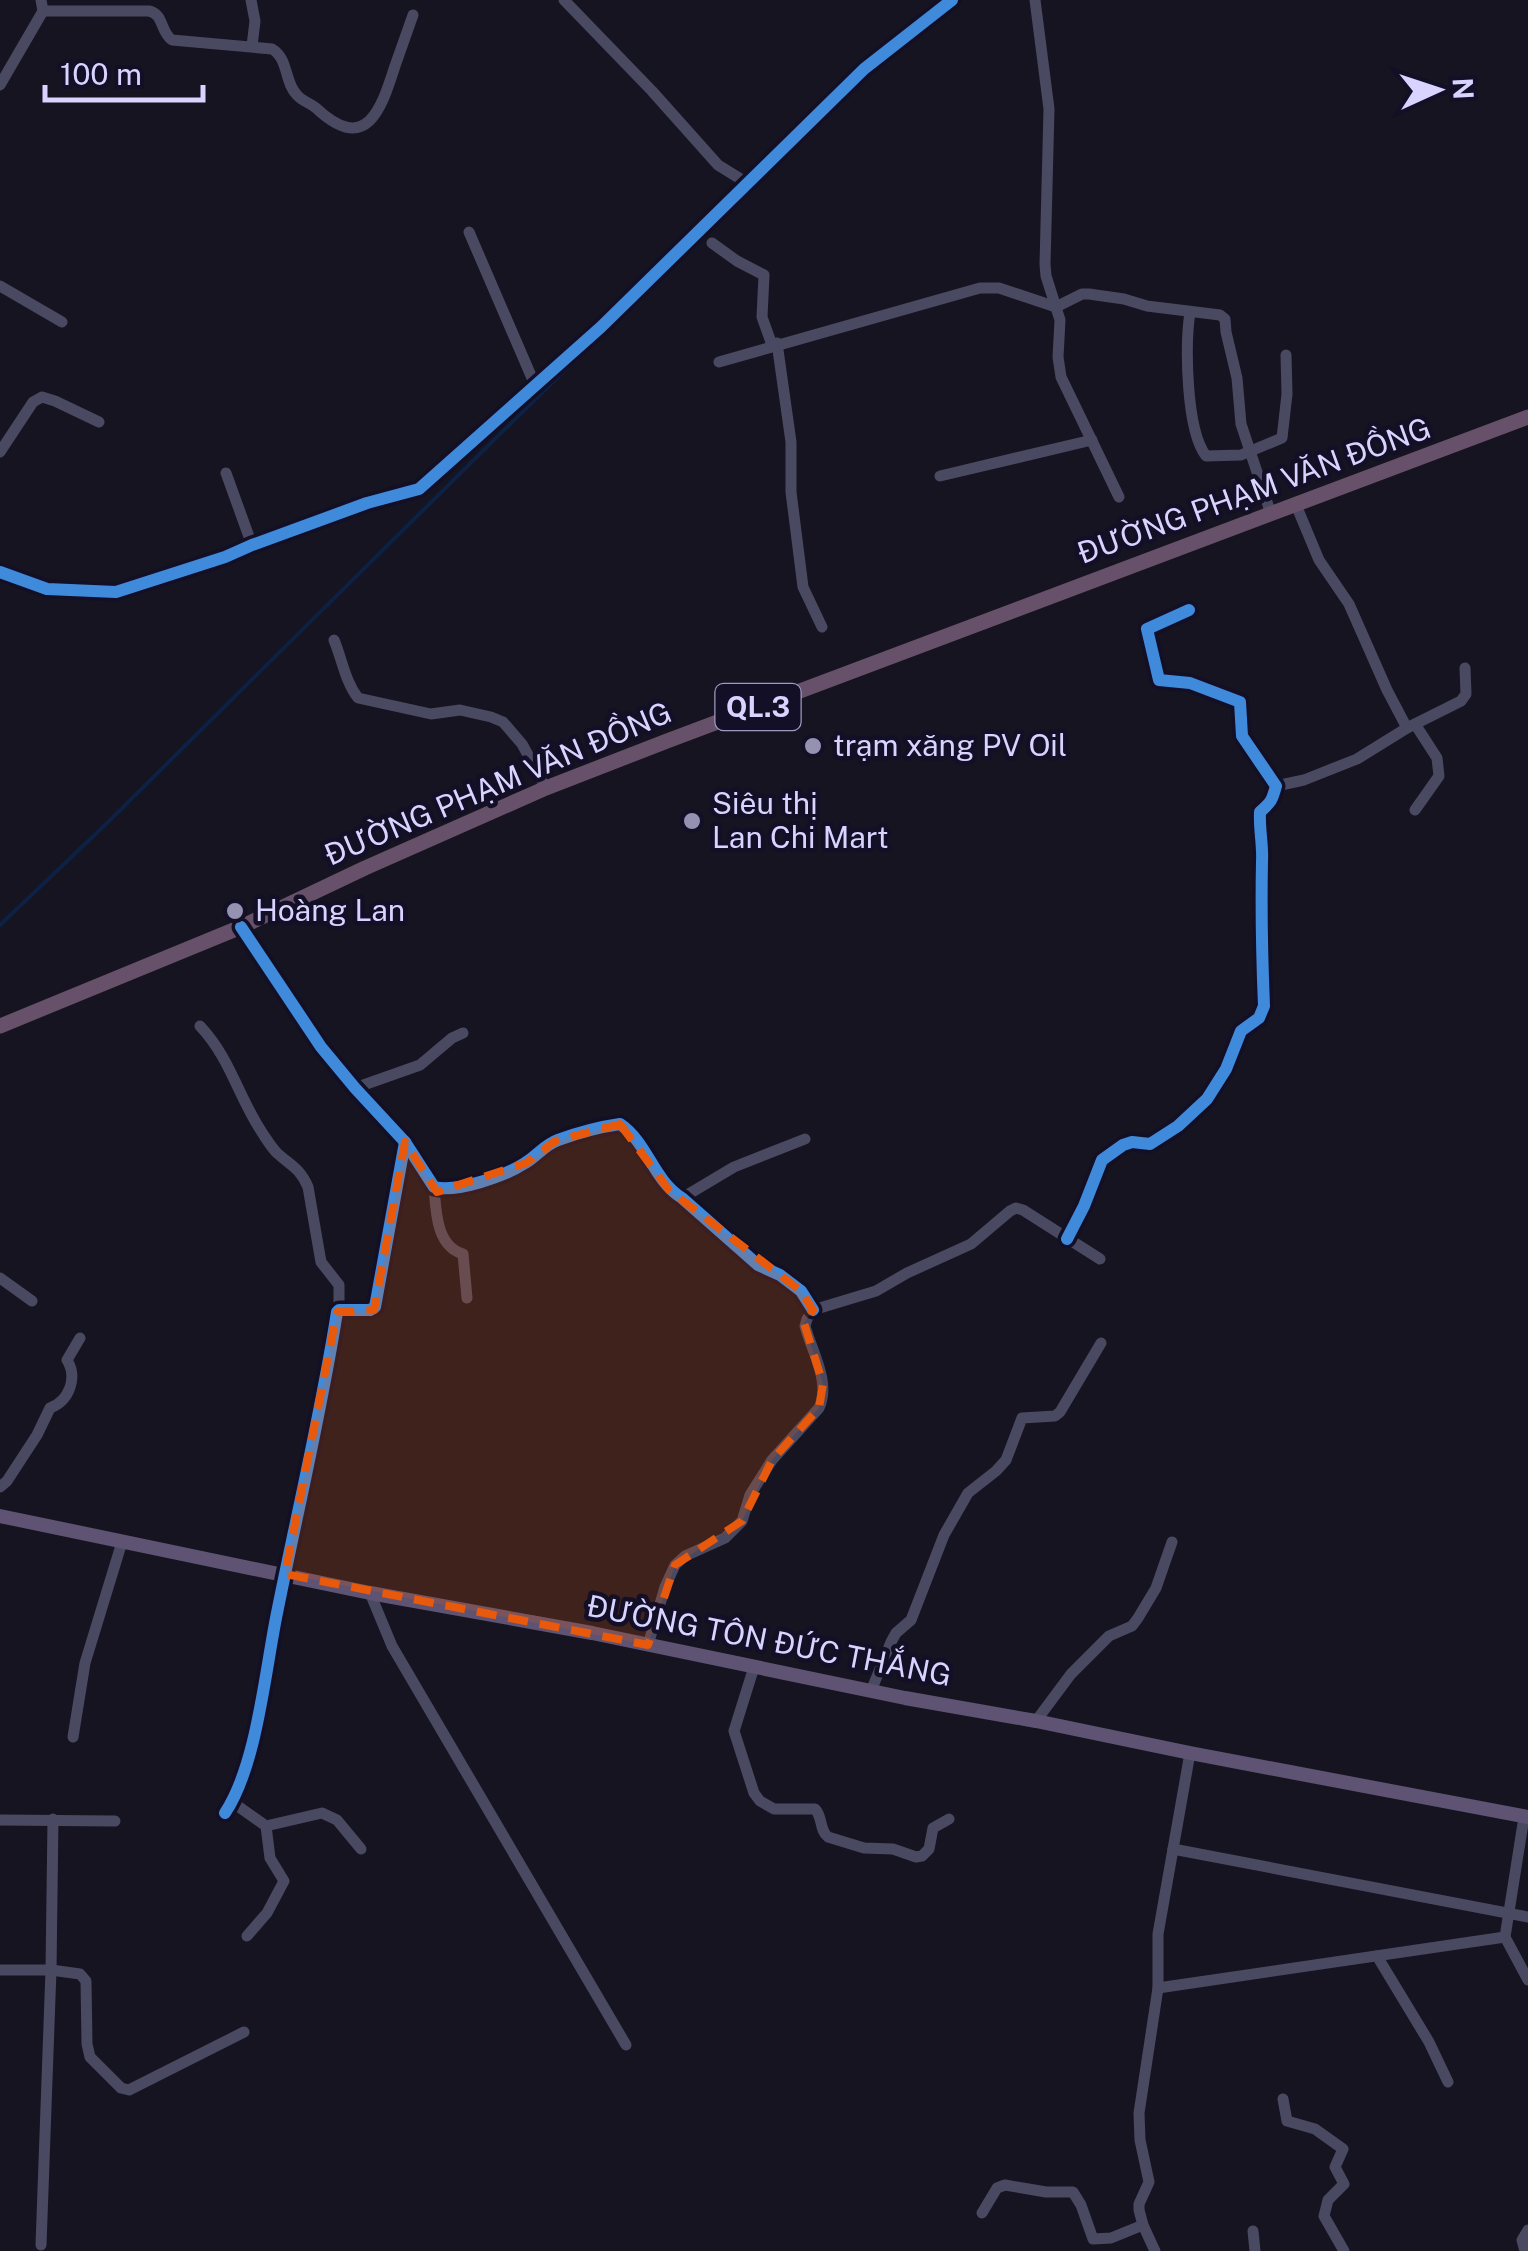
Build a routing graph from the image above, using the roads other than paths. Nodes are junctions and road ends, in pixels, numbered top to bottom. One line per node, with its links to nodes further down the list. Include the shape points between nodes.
1 (252, 0): 7 (street)
2 (564, 0): 9 (street, via 718,164)
3 (952, 0): 9 (street, via 864,69)
4 (1035, 0): 13 (street, via 1049,109 1045,264)
5 (42, 6): 7 (street, via 149,10 172,40); 8 (street)
6 (413, 15): 7 (street, via 383,104 362,127 327,120 294,92 277,51)
7 (252, 46)
8 (0, 85)
9 (747, 183): 19 (street)
10 (469, 232): 19 (street)
11 (712, 244): 16 (street, via 764,275 762,317)
12 (0, 286): 15 (street)
13 (1056, 307): 14 (street, via 1089,294); 16 (street, via 989,287); 22 (street, via 1058,367)
14 (1190, 312): 23 (street, via 1226,319); 23 (street, via 1186,359 1202,454)
15 (62, 322)
16 (775, 344): 18 (street); 33 (street, via 804,587)
17 (1286, 355): 23 (street, via 1282,438)
18 (719, 362)
19 (535, 385): 30 (street, via 419,489)
20 (1528, 417): 28 (highway, ĐƯỜNG PHẠM VĂN ĐỒNG / QL.3)
21 (99, 422): 24 (street, via 42,398)
22 (1092, 440): 26 (street); 27 (street)
23 (1250, 450): 29 (street)
24 (0, 452)
25 (226, 473): 30 (street)
26 (940, 476)
27 (1119, 497)
28 (1296, 506): 29 (highway, ĐƯỜNG PHẠM VĂN ĐỒNG / QL.3); 36 (street, via 1386,690)
29 (1271, 514): 38 (highway, ĐƯỜNG PHẠM VĂN ĐỒNG / QL.3)
30 (252, 545): 31 (street, via 116,592 47,589)
31 (0, 572)
32 (1188, 610): 37 (street, via 1148,629 1160,680 1190,683 1240,702 1242,736)
33 (822, 627)
34 (334, 640): 38 (street, via 358,698 503,722)
35 (1465, 668): 36 (street, via 1464,698)
36 (1411, 726): 37 (street, via 1357,759); 39 (street, via 1439,768)
37 (1276, 786): 49 (street, via 1260,812 1263,1013 1241,1031 1207,1099 1178,1126 1150,1144 1122,1145 1102,1160)
38 (546, 788): 40 (highway, ĐƯỜNG PHẠM VĂN ĐỒNG / QL.3)
39 (1416, 810)
40 (241, 927): 41 (highway, ĐƯỜNG PHẠM VĂN ĐỒNG / QL.3); 44 (street)
41 (0, 1026)
42 (200, 1026): 54 (street, via 228,1062 262,1132 308,1186 321,1262 338,1285)
43 (463, 1033): 44 (street, via 420,1065)
44 (355, 1088): 46 (street)
45 (805, 1139): 48 (street, via 734,1167)
46 (405, 1142): 47 (street); 54 (street, via 375,1307)
47 (434, 1186): 48 (street, via 471,1184 526,1163 555,1141 620,1124 668,1190); 52 (street, via 447,1244 463,1254)
48 (682, 1198): 55 (street, via 758,1264 801,1291)
49 (1067, 1239): 50 (street); 55 (street, via 1016,1208 972,1244 876,1291)
50 (1100, 1259)
51 (0, 1278): 53 (street)
52 (467, 1298)
53 (32, 1301)
54 (340, 1310): 62 (street)
55 (813, 1310): 64 (street, via 805,1326 823,1384 820,1408 772,1460 742,1522 675,1565)
56 (80, 1338): 58 (street, via 67,1360 70,1388)
57 (1101, 1343): 66 (street, via 1060,1412 1022,1418 1006,1460 968,1493)
58 (0, 1487)
59 (0, 1516): 60 (main road, ĐƯỜNG TÔN ĐỨC THẮNG)
60 (122, 1542): 62 (main road, ĐƯỜNG TÔN ĐỨC THẮNG); 68 (street, via 85,1663)
61 (1172, 1542): 67 (street, via 1156,1588 1132,1626 1109,1636)
62 (285, 1574): 63 (main road, ĐƯỜNG TÔN ĐỨC THẮNG); 75 (street, via 251,1749 229,1807)
63 (370, 1593): 64 (main road, ĐƯỜNG TÔN ĐỨC THẮNG); 88 (street, via 392,1646)
64 (648, 1645): 65 (main road, ĐƯỜNG TÔN ĐỨC THẮNG)
65 (754, 1667): 66 (main road, ĐƯỜNG TÔN ĐỨC THẮNG); 71 (street, via 734,1731 760,1802 774,1809 816,1809 828,1837 916,1857 930,1848 933,1828)
66 (871, 1690): 67 (main road, ĐƯỜNG TÔN ĐỨC THẮNG)
67 (1036, 1720): 69 (main road, ĐƯỜNG TÔN ĐỨC THẮNG)
68 (73, 1737)
69 (1190, 1753): 70 (main road, ĐƯỜNG TÔN ĐỨC THẮNG); 77 (street)
70 (1526, 1817): 78 (street)
71 (948, 1818)
72 (53, 1819): 73 (street); 74 (street); 84 (street)
73 (0, 1820)
74 (115, 1821)
75 (266, 1826): 76 (street, via 322,1813 337,1820); 80 (street, via 270,1858 284,1882)
76 (361, 1849)
77 (1173, 1849): 78 (street); 86 (street, via 1158,1934)
78 (1508, 1914): 79 (street); 81 (street)
79 (1528, 1918)
80 (247, 1936)
81 (1505, 1937): 82 (street); 85 (street)
82 (1377, 1956): 86 (street); 89 (street)
83 (0, 1970): 84 (street)
84 (51, 1970): 87 (street, via 86,1981 90,2057 121,2088 141,2086); 95 (street)
85 (1528, 1980)
86 (1158, 1988): 92 (street, via 1139,2113 1148,2182 1139,2204)
87 (244, 2032)
88 (626, 2045)
89 (1448, 2082)
90 (1283, 2100): 98 (street, via 1287,2121 1315,2129 1343,2149 1335,2168 1344,2184 1328,2200 1324,2216)
91 (982, 2213): 92 (street, via 997,2188 1016,2186 1074,2192 1094,2240)
92 (1143, 2225): 96 (street)
93 (1528, 2230): 99 (street, via 1522,2240)
94 (1253, 2231): 97 (street)
95 (42, 2244)
96 (1155, 2251)
97 (1255, 2251)
98 (1344, 2251)
99 (1526, 2251)

